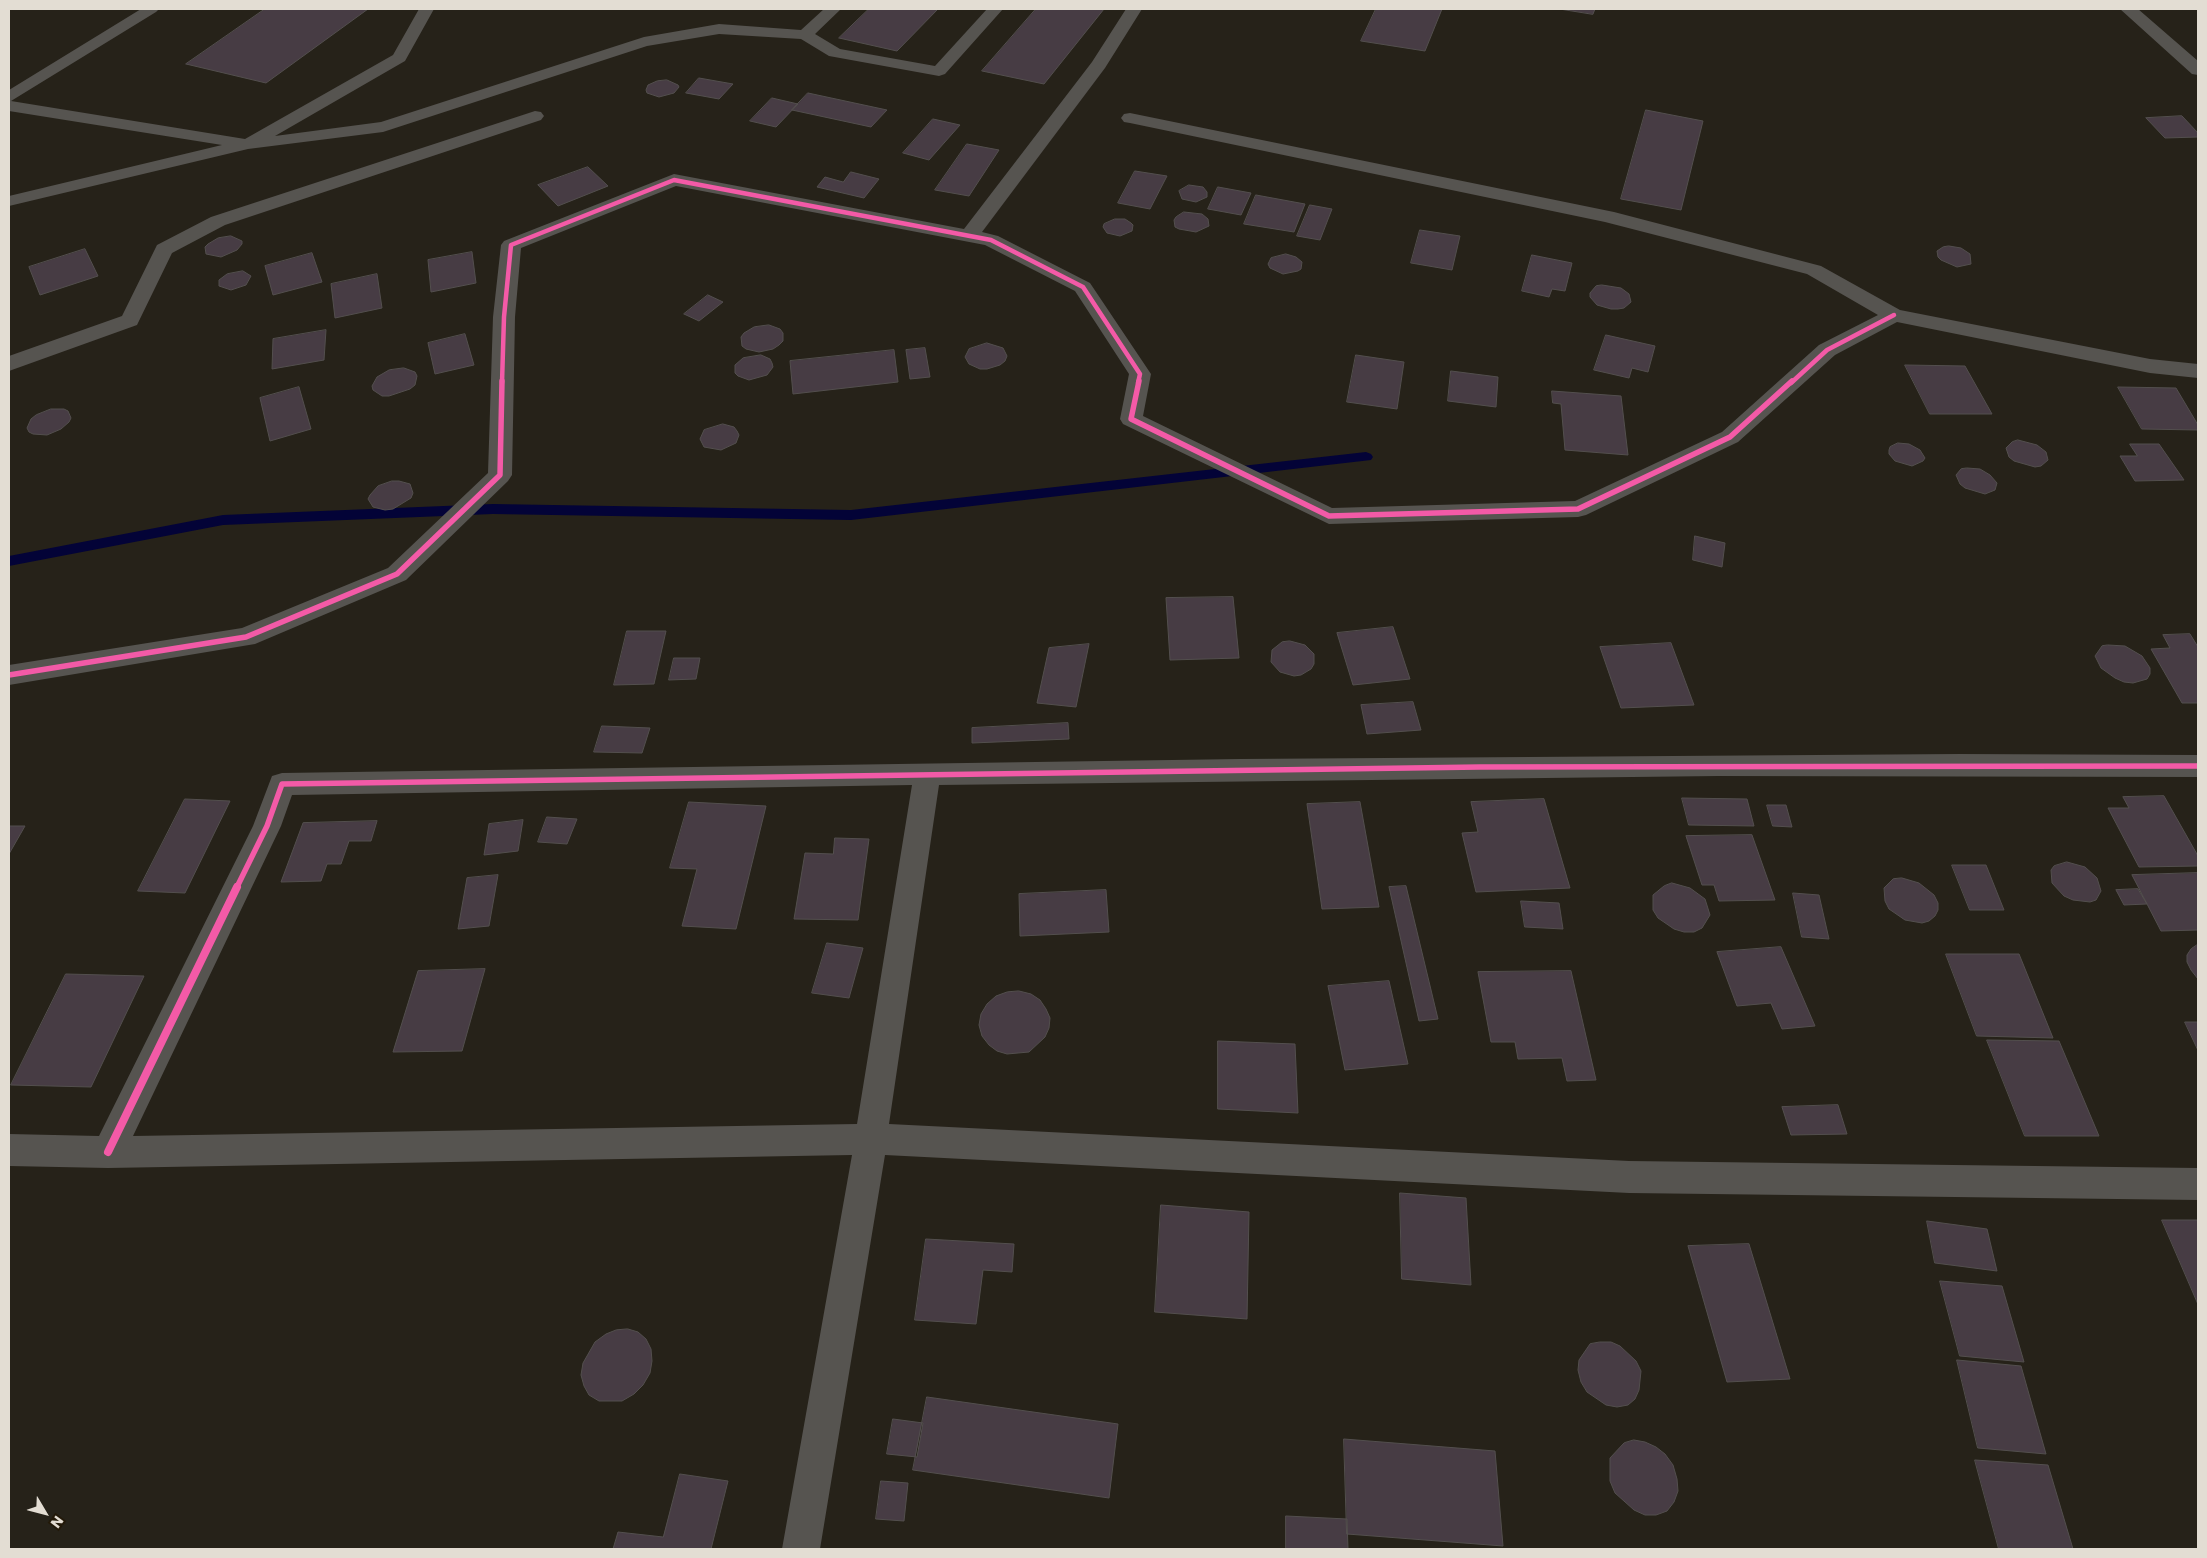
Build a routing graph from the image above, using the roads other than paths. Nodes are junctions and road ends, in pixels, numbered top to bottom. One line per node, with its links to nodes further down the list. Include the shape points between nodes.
1 (151, 9): 9 (lane)
2 (426, 9): 13 (lane, via 399,58)
3 (833, 9): 7 (lane)
4 (995, 9): 7 (lane, via 939,71 835,53)
5 (1134, 9): 15 (street, via 1099,64)
6 (2128, 9): 8 (street)
7 (804, 35): 13 (lane, via 720,28 644,42 383,127)
8 (2198, 70)
9 (9, 97)
10 (9, 106): 13 (lane)
11 (535, 116): 17 (street, via 218,221 164,249 130,320)
12 (1130, 118): 16 (street, via 1617,218 1814,270)
13 (248, 144): 14 (lane)
14 (9, 201)
15 (969, 236): 16 (street, via 991,240 1083,287 1140,374 1131,418 1329,516 1578,509 1730,437 1827,350); 19 (street, via 674,180 511,245 504,317 500,475 397,574 246,637)
16 (1894, 314): 18 (street, via 2150,366)
17 (9, 364)
18 (2198, 371)
19 (9, 676)
20 (2198, 766): 21 (street, via 1445,767)
21 (927, 775): 22 (street); 24 (street, via 282,784 267,826)
22 (871, 1140): 24 (street); 25 (street, via 1629,1176); 26 (street)
23 (9, 1150): 24 (street)
24 (108, 1152)
25 (2198, 1184)
26 (802, 1549)

